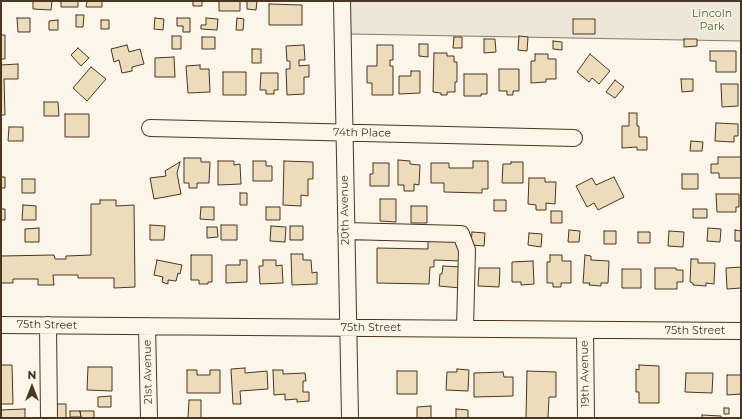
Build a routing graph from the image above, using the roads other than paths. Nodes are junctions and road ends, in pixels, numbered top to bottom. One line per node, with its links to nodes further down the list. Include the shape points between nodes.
1 (342, 1): 3 (street, 20th Avenue)
2 (150, 128): 3 (street, 74th Place)
3 (344, 132): 4 (street, 74th Place); 5 (street, 20th Avenue)
4 (574, 138)
5 (346, 231): 9 (street, 20th Avenue); 10 (street, via 461,234 467,250)
6 (1, 325): 7 (street, 75th Street)
7 (48, 325): 8 (street, 75th Street); 13 (street)
8 (148, 326): 9 (street, 75th Street); 14 (street, 21st Avenue)
9 (348, 328): 10 (street, 75th Street); 15 (street, 20th Avenue)
10 (466, 329): 11 (street, 75th Street)
11 (585, 330): 12 (street, 75th Street); 16 (street, 19th Avenue)
12 (741, 331)
13 (49, 418)
14 (149, 418)
15 (350, 418)
16 (586, 418)

